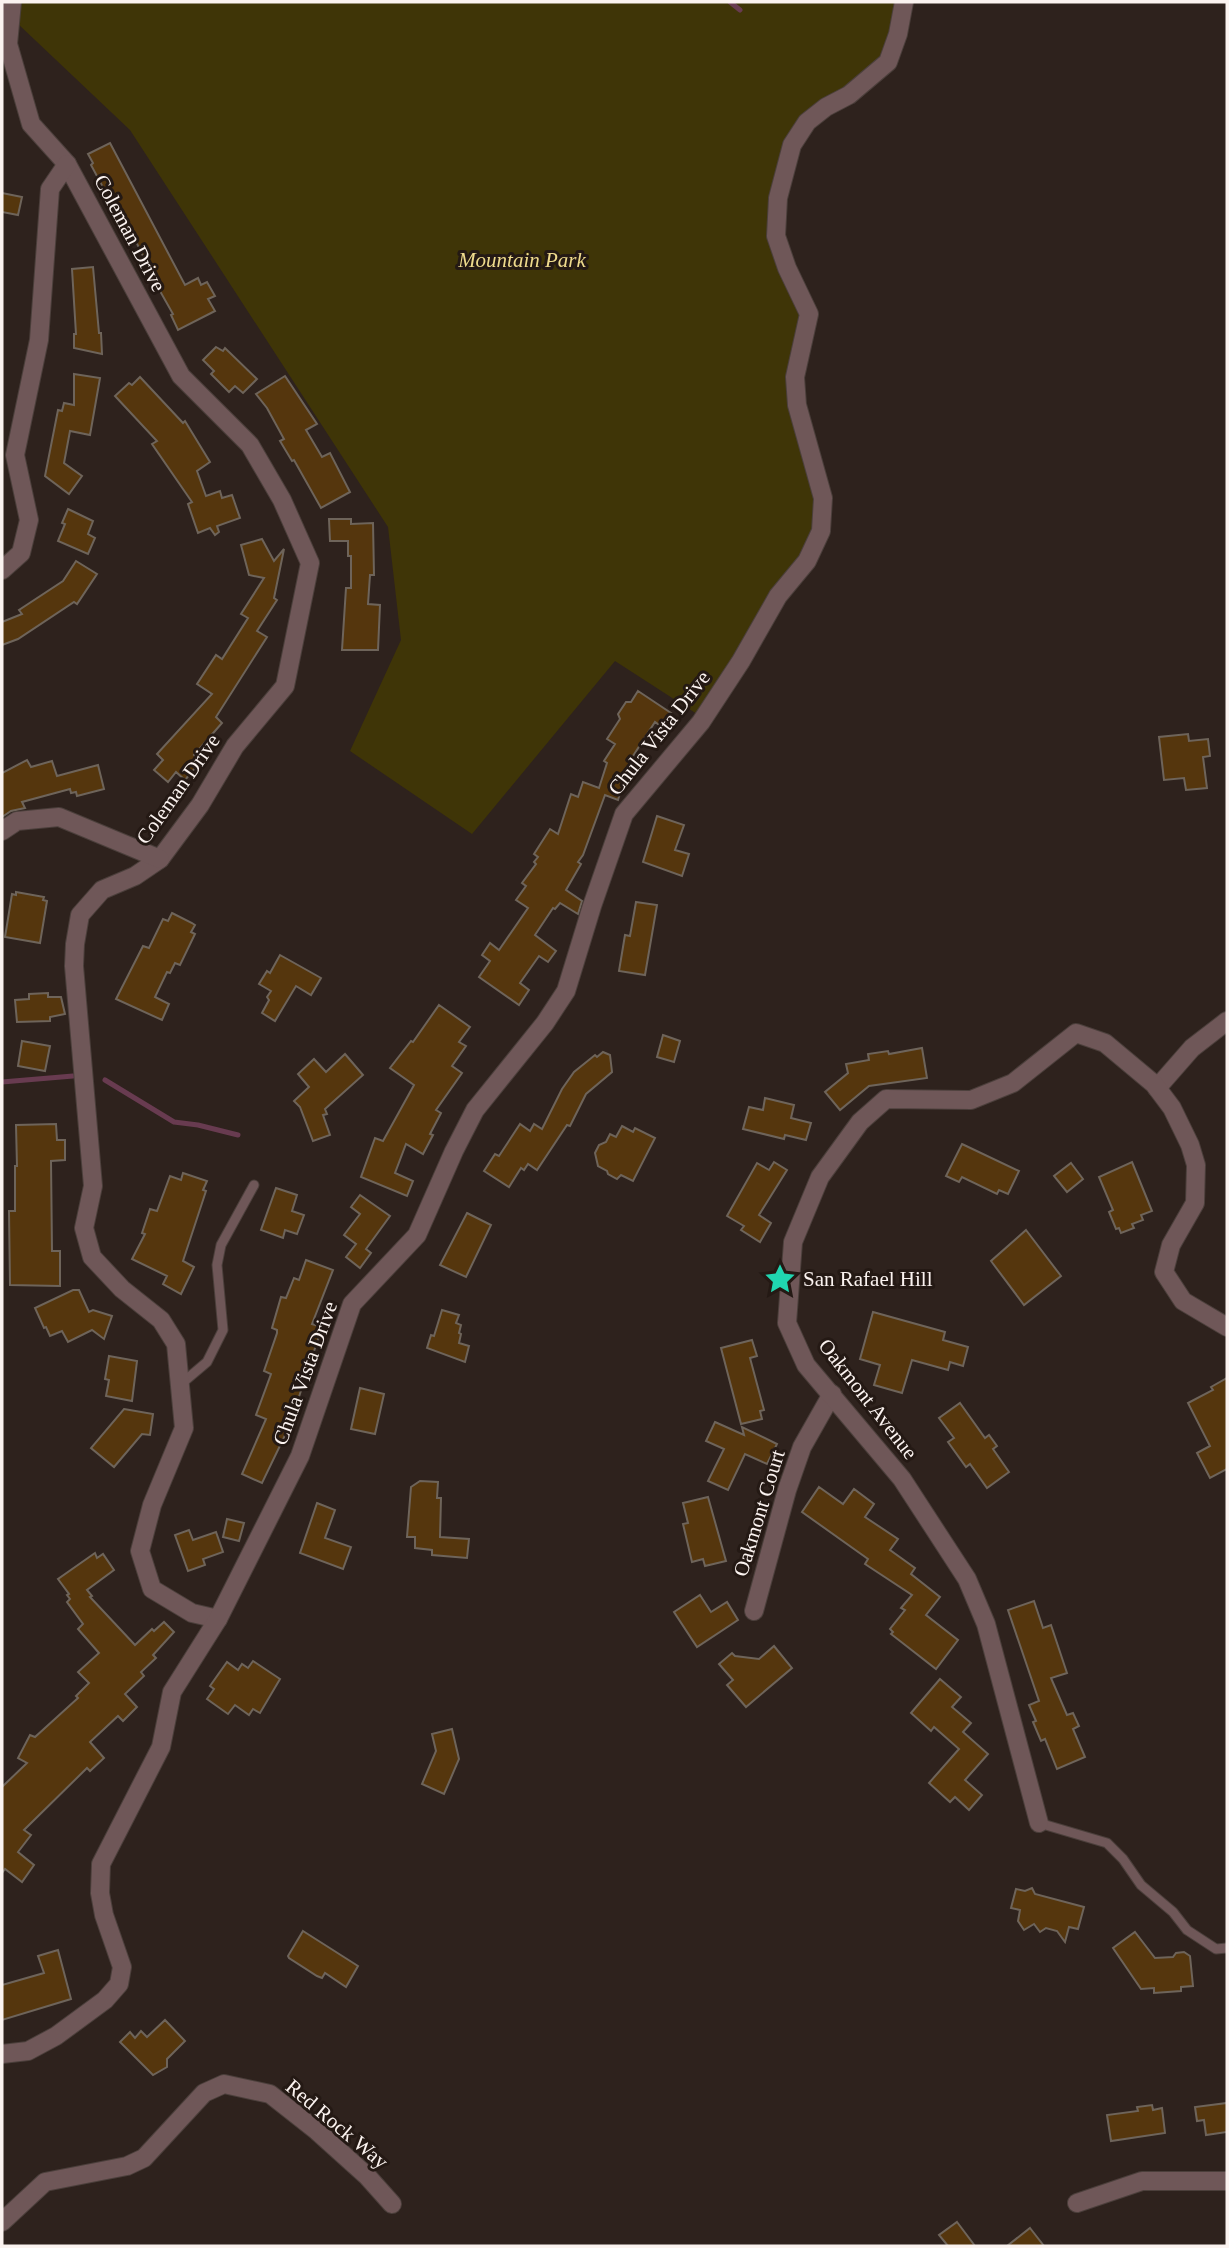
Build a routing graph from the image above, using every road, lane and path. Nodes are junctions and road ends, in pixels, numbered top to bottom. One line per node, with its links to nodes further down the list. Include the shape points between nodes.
1 (12, 2): 3 (street, Coleman Drive, via 8,44 31,124)
2 (904, 2): 14 (street, Chula Vista Drive, via 888,62 807,122 792,145 778,198 776,236 810,314 795,377 797,405 823,498 821,531 807,561 778,596 701,722 624,814 566,991 475,1110 417,1235 352,1304 300,1456)
3 (67, 164): 4 (street, via 50,189 39,340 15,455 29,520 21,553); 6 (street, Coleman Drive, via 181,376 250,446 282,500 310,563 285,686 235,746)
4 (2, 570)
5 (2, 831): 6 (street, via 17,821 59,817)
6 (160, 859): 11 (street, Coleman Drive, via 102,890 80,915 74,966 93,1186 84,1228 92,1257 161,1320 176,1344)
7 (1227, 1021): 8 (street, via 1192,1048)
8 (1157, 1088): 10 (street, Oakmont Avenue, via 1184,1128 1196,1166 1195,1203 1171,1245 1164,1272 1182,1301); 12 (street, Oakmont Avenue, via 1105,1043 1076,1033 1013,1083 971,1100 886,1099 860,1122 820,1177 793,1242 787,1323 807,1365)
9 (254, 1185): 11 (lane, via 221,1245 217,1265 223,1330 207,1362)
10 (1227, 1327)
11 (180, 1385): 14 (street, Coleman Drive, via 184,1428 152,1505 141,1551 152,1589 192,1613)
12 (832, 1394): 13 (street, Oakmont Court, via 802,1447); 15 (street, Oakmont Avenue, via 902,1479 967,1579 986,1624)
13 (754, 1611)
14 (218, 1619): 17 (street, Chula Vista Drive, via 172,1692 161,1748 101,1864 104,1916 122,1967 119,1984 56,2036 27,2051)
15 (1039, 1823): 16 (lane, via 1107,1843 1187,1930 1216,1949)
16 (1227, 1948)
17 (2, 2054)
18 (1227, 2181): 19 (street, via 1142,2181)
19 (1076, 2203)
20 (392, 2204): 21 (street, Red Rock Way, via 317,2131 270,2095 224,2084 204,2093 144,2158 127,2166 45,2182)
21 (2, 2222)

